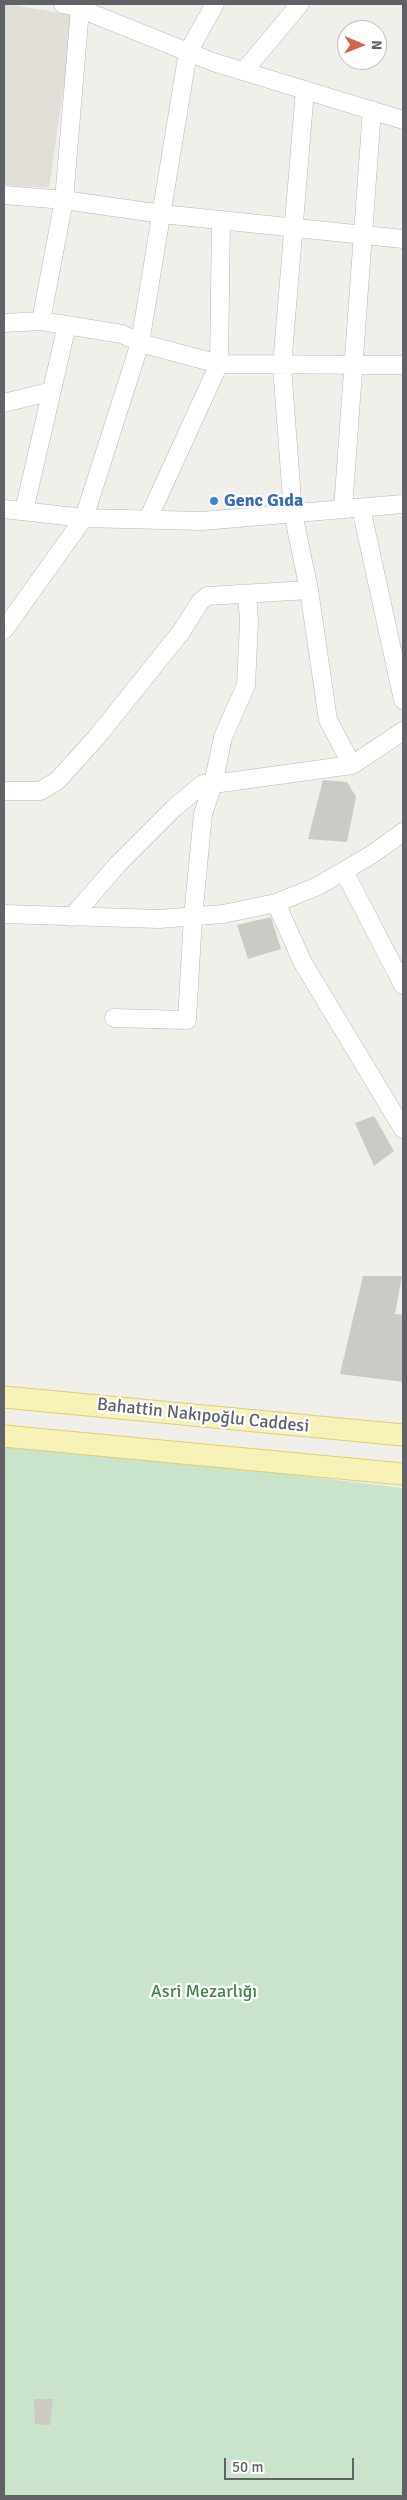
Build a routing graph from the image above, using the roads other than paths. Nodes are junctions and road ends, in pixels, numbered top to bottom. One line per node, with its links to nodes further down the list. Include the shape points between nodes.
1 (63, 4): 4 (street)
2 (215, 4): 5 (street)
3 (300, 4): 6 (street)
4 (80, 9): 5 (street); 11 (street)
5 (188, 52): 6 (street); 12 (street)
6 (244, 71): 7 (street)
7 (305, 90): 8 (street); 14 (street)
8 (372, 110): 9 (street); 15 (street)
9 (403, 120)
10 (4, 195): 11 (street)
11 (64, 200): 12 (street); 17 (street)
12 (162, 214): 13 (street); 20 (street)
13 (221, 220): 14 (street); 21 (street)
14 (294, 227): 15 (street); 24 (street)
15 (362, 235): 16 (street); 22 (street)
16 (403, 239)
17 (41, 321): 18 (street); 19 (street)
18 (4, 323)
19 (67, 325): 20 (street, via 122,334); 25 (street)
20 (140, 343): 21 (street); 33 (street)
21 (219, 364): 24 (street); 34 (street)
22 (355, 365): 23 (street); 24 (street); 30 (street)
23 (403, 365)
24 (282, 366): 32 (street)
25 (52, 391): 26 (street); 31 (street)
26 (4, 403)
27 (403, 504): 28 (street)
28 (361, 508): 30 (street); 38 (street)
29 (4, 509): 31 (street)
30 (343, 510): 32 (street)
31 (24, 512): 33 (street)
32 (293, 513): 34 (street, via 202,521); 35 (street)
33 (84, 518): 34 (street); 37 (street)
34 (148, 519)
35 (309, 590): 36 (street); 40 (street, via 328,720)
36 (247, 594): 41 (street, via 246,685 223,738); 42 (street, via 207,596 200,602 175,640 57,781 40,791)
37 (4, 630)
38 (403, 700)
39 (403, 731): 40 (street)
40 (352, 765): 41 (street)
41 (213, 784): 47 (street, via 203,784 175,807 118,864); 48 (street, via 203,814)
42 (4, 791)
43 (403, 832): 44 (street)
44 (344, 871): 45 (street, via 318,886); 49 (street)
45 (276, 903): 48 (street); 51 (street, via 303,963)
46 (4, 914): 47 (street)
47 (72, 917): 48 (street, via 159,920)
48 (193, 917): 50 (street, via 187,1020)
49 (403, 985)
50 (114, 1018)
51 (403, 1129)
52 (4, 1397): 53 (main road, Bahattin Nakıpoğlu Caddesi)
53 (403, 1435)
54 (4, 1436): 55 (main road)
55 (403, 1474)

